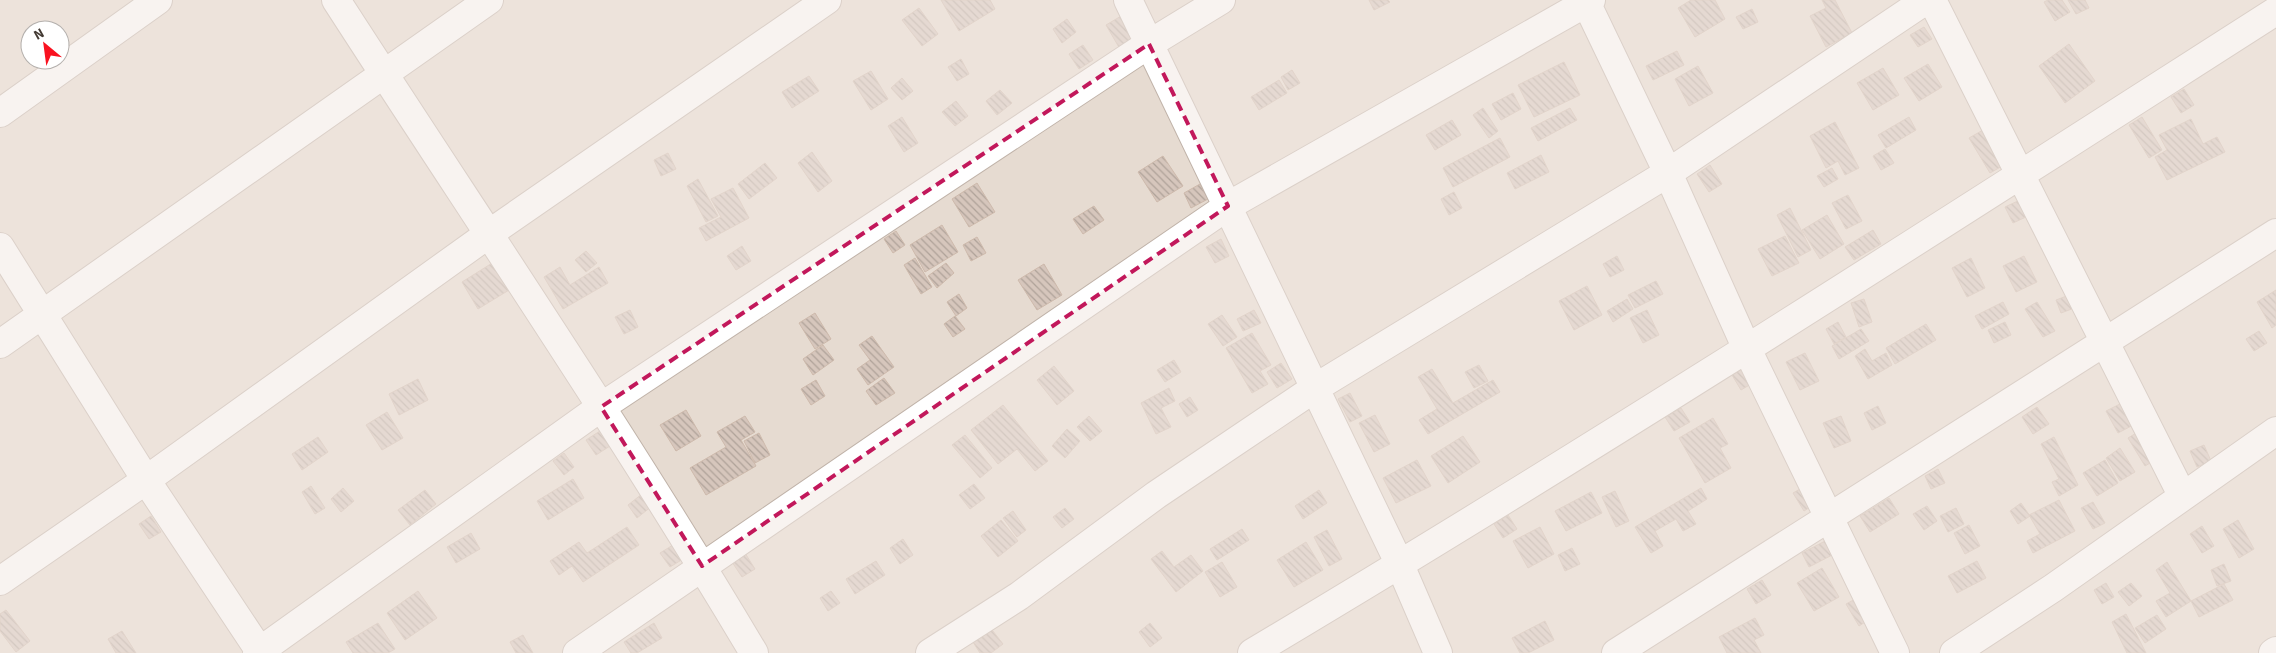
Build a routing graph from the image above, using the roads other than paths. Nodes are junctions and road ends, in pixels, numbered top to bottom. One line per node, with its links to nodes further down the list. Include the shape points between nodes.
1 (158, 0): 13 (street)
2 (336, 0): 12 (street)
3 (489, 0): 12 (street)
4 (828, 0): 17 (street)
5 (1128, 0): 11 (street)
6 (1221, 0): 11 (street)
7 (1926, 0): 14 (street)
8 (1932, 0): 15 (street)
9 (1588, 1): 14 (street); 16 (street)
10 (2276, 11): 15 (street)
11 (1149, 44): 16 (street); 25 (street)
12 (384, 74): 17 (street); 20 (street)
13 (0, 113)
14 (1668, 173): 23 (street); 24 (street)
15 (2020, 175): 21 (street); 23 (street)
16 (1228, 206): 24 (street); 31 (street)
17 (490, 233): 25 (street); 27 (street)
18 (2276, 233): 21 (street)
19 (0, 247): 20 (street)
20 (42, 316): 22 (street); 27 (street)
21 (2105, 341): 28 (street); 29 (street)
22 (0, 344)
23 (1746, 348): 29 (street); 30 (street)
24 (1315, 388): 30 (street); 36 (street, via 1148,500 1019,596)
25 (601, 407): 31 (street); 33 (street)
26 (2276, 431): 28 (street)
27 (146, 480): 32 (street); 33 (street)
28 (2182, 495): 41 (street)
29 (1828, 516): 39 (street); 40 (street)
30 (1400, 565): 37 (street); 38 (street)
31 (702, 566): 34 (street); 35 (street)
32 (0, 581)
33 (259, 652)
34 (577, 653)
35 (754, 653)
36 (930, 653)
37 (1252, 653)
38 (1438, 653)
39 (1616, 653)
40 (1895, 653)
41 (1954, 653)

